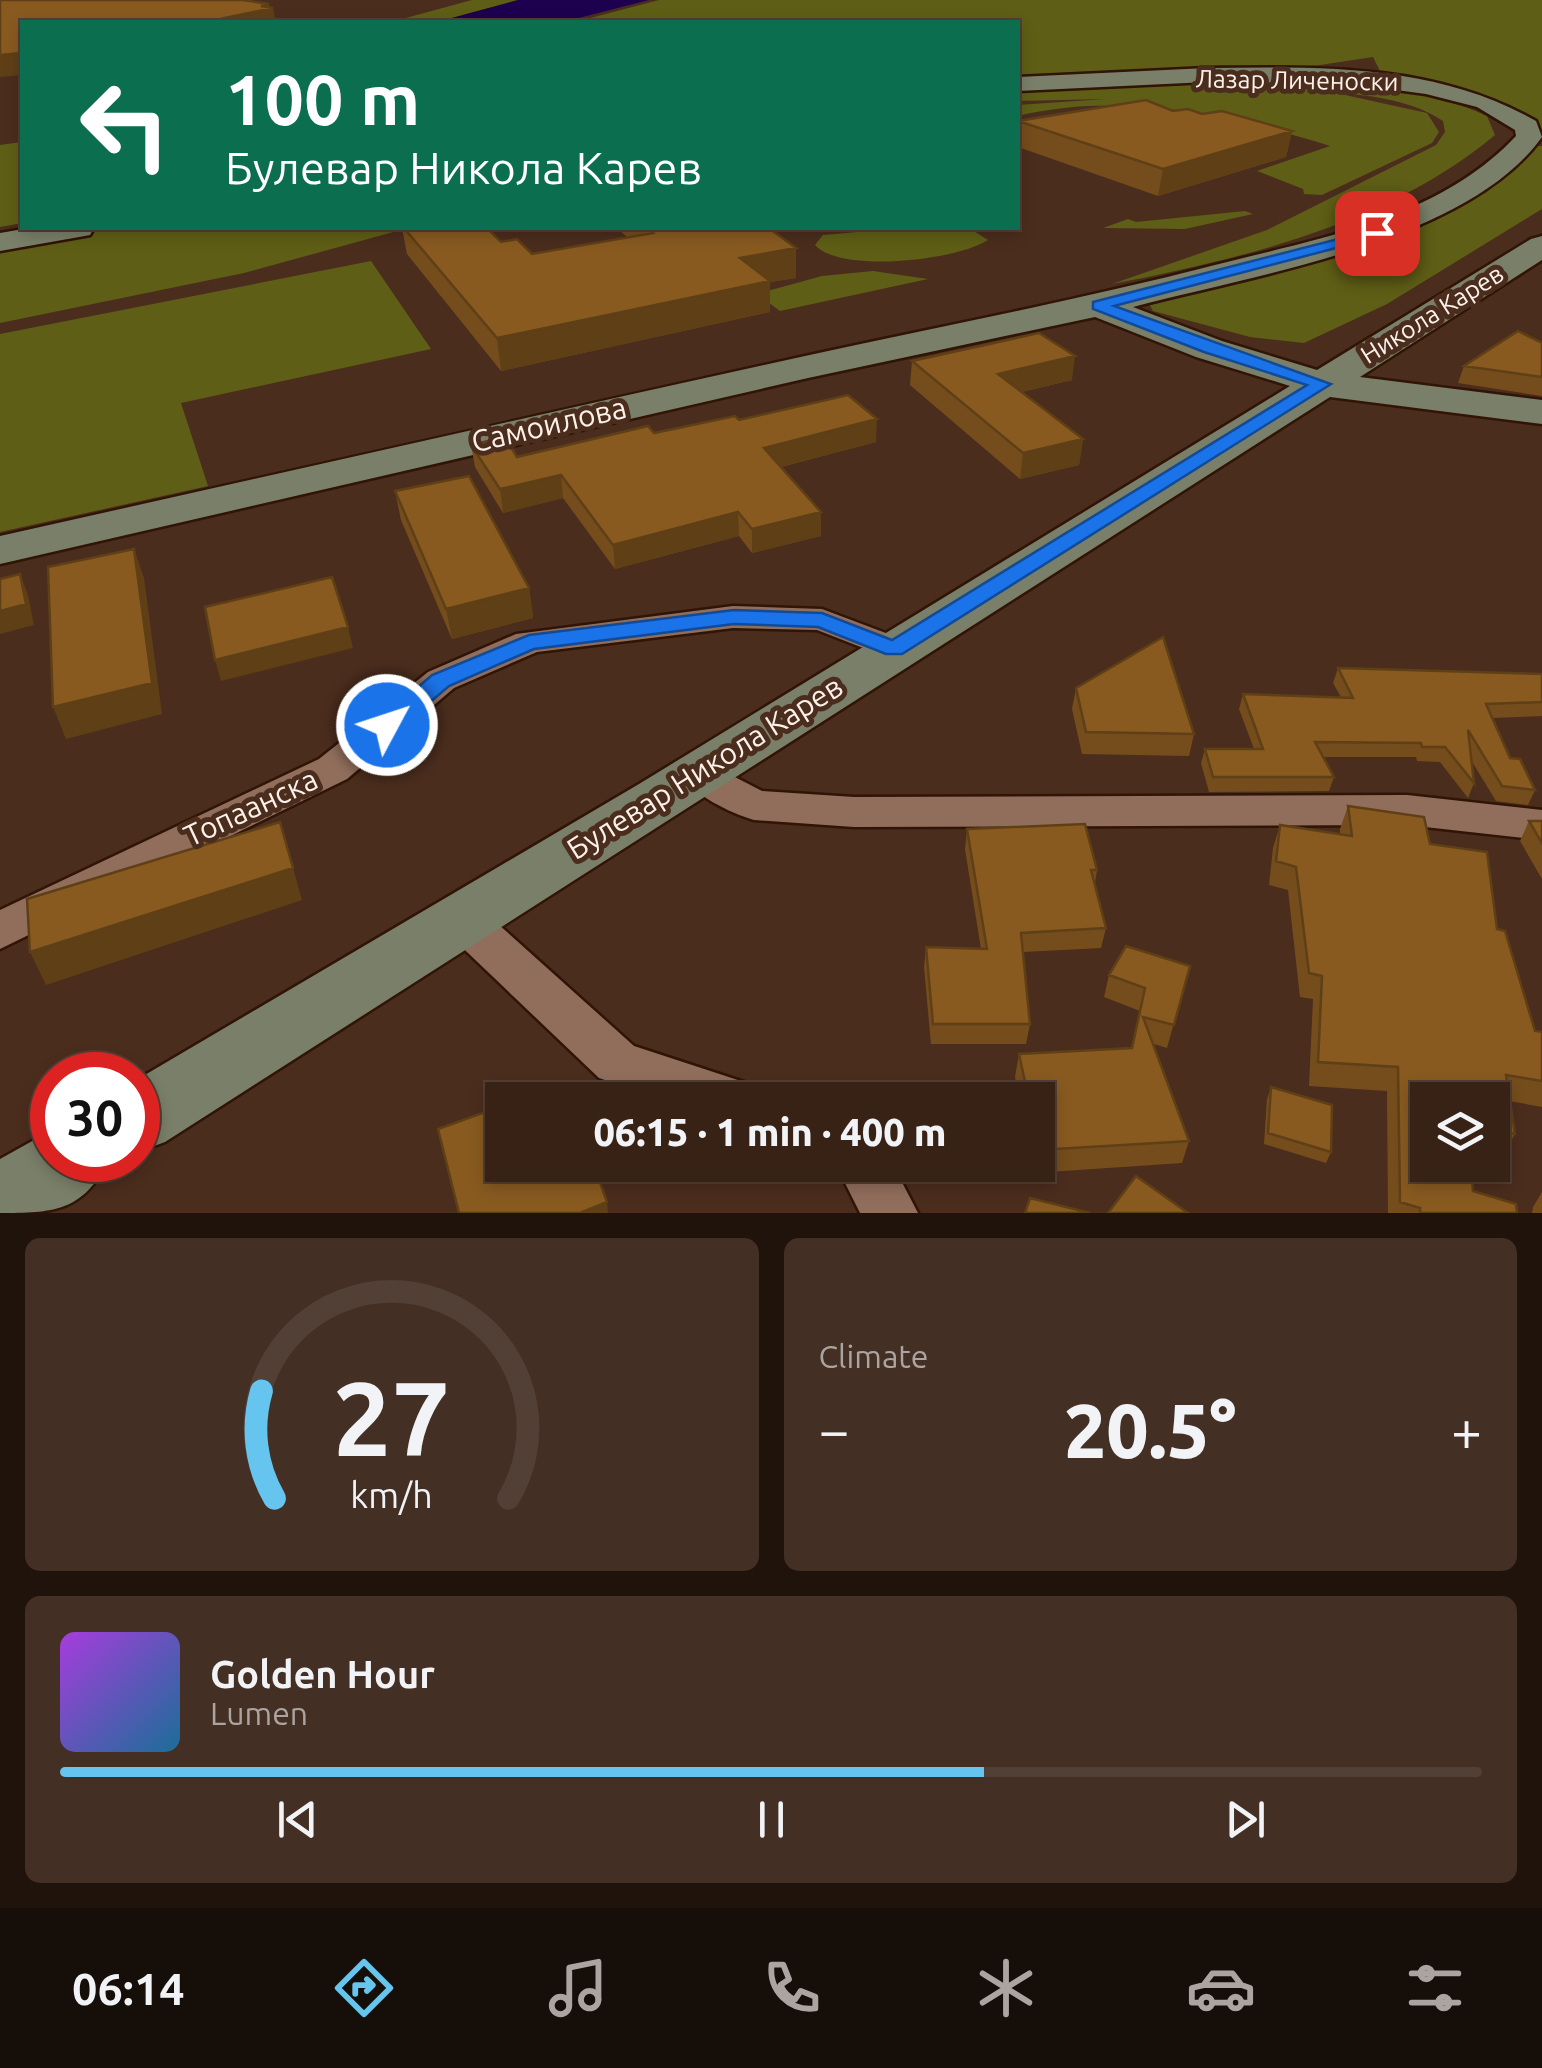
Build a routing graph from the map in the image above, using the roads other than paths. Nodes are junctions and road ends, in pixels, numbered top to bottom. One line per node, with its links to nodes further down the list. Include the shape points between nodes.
1 (1020, 84): 5 (street, Лазар Личеноски, via 1374,78 1490,103 1527,126 1529,137 1512,158 1417,217)
2 (68, 230): 3 (street)
3 (0, 242)
4 (1542, 246): 6 (street, Никола Карев)
5 (1098, 306): 6 (street); 8 (street, Самоилова)
6 (1322, 384): 7 (street); 9 (street, Булевар Никола Карев)
7 (1542, 412)
8 (0, 550)
9 (894, 649): 10 (street, Булевар Никола Карев); 13 (street, Топаанска, via 822,620 734,617 529,642 441,680 333,769)
10 (700, 773): 11 (street, via 754,806 854,812 1406,810); 12 (street, Булевар Никола Карев)
11 (1542, 826)
12 (462, 919): 14 (street, via 617,1062); 15 (street, Булевар Никола Карев)
13 (0, 930)
14 (677, 1082)
15 (160, 1104)
16 (33, 1182): 18 (street)
17 (873, 1182): 19 (street)
18 (0, 1202)
19 (890, 1213)

